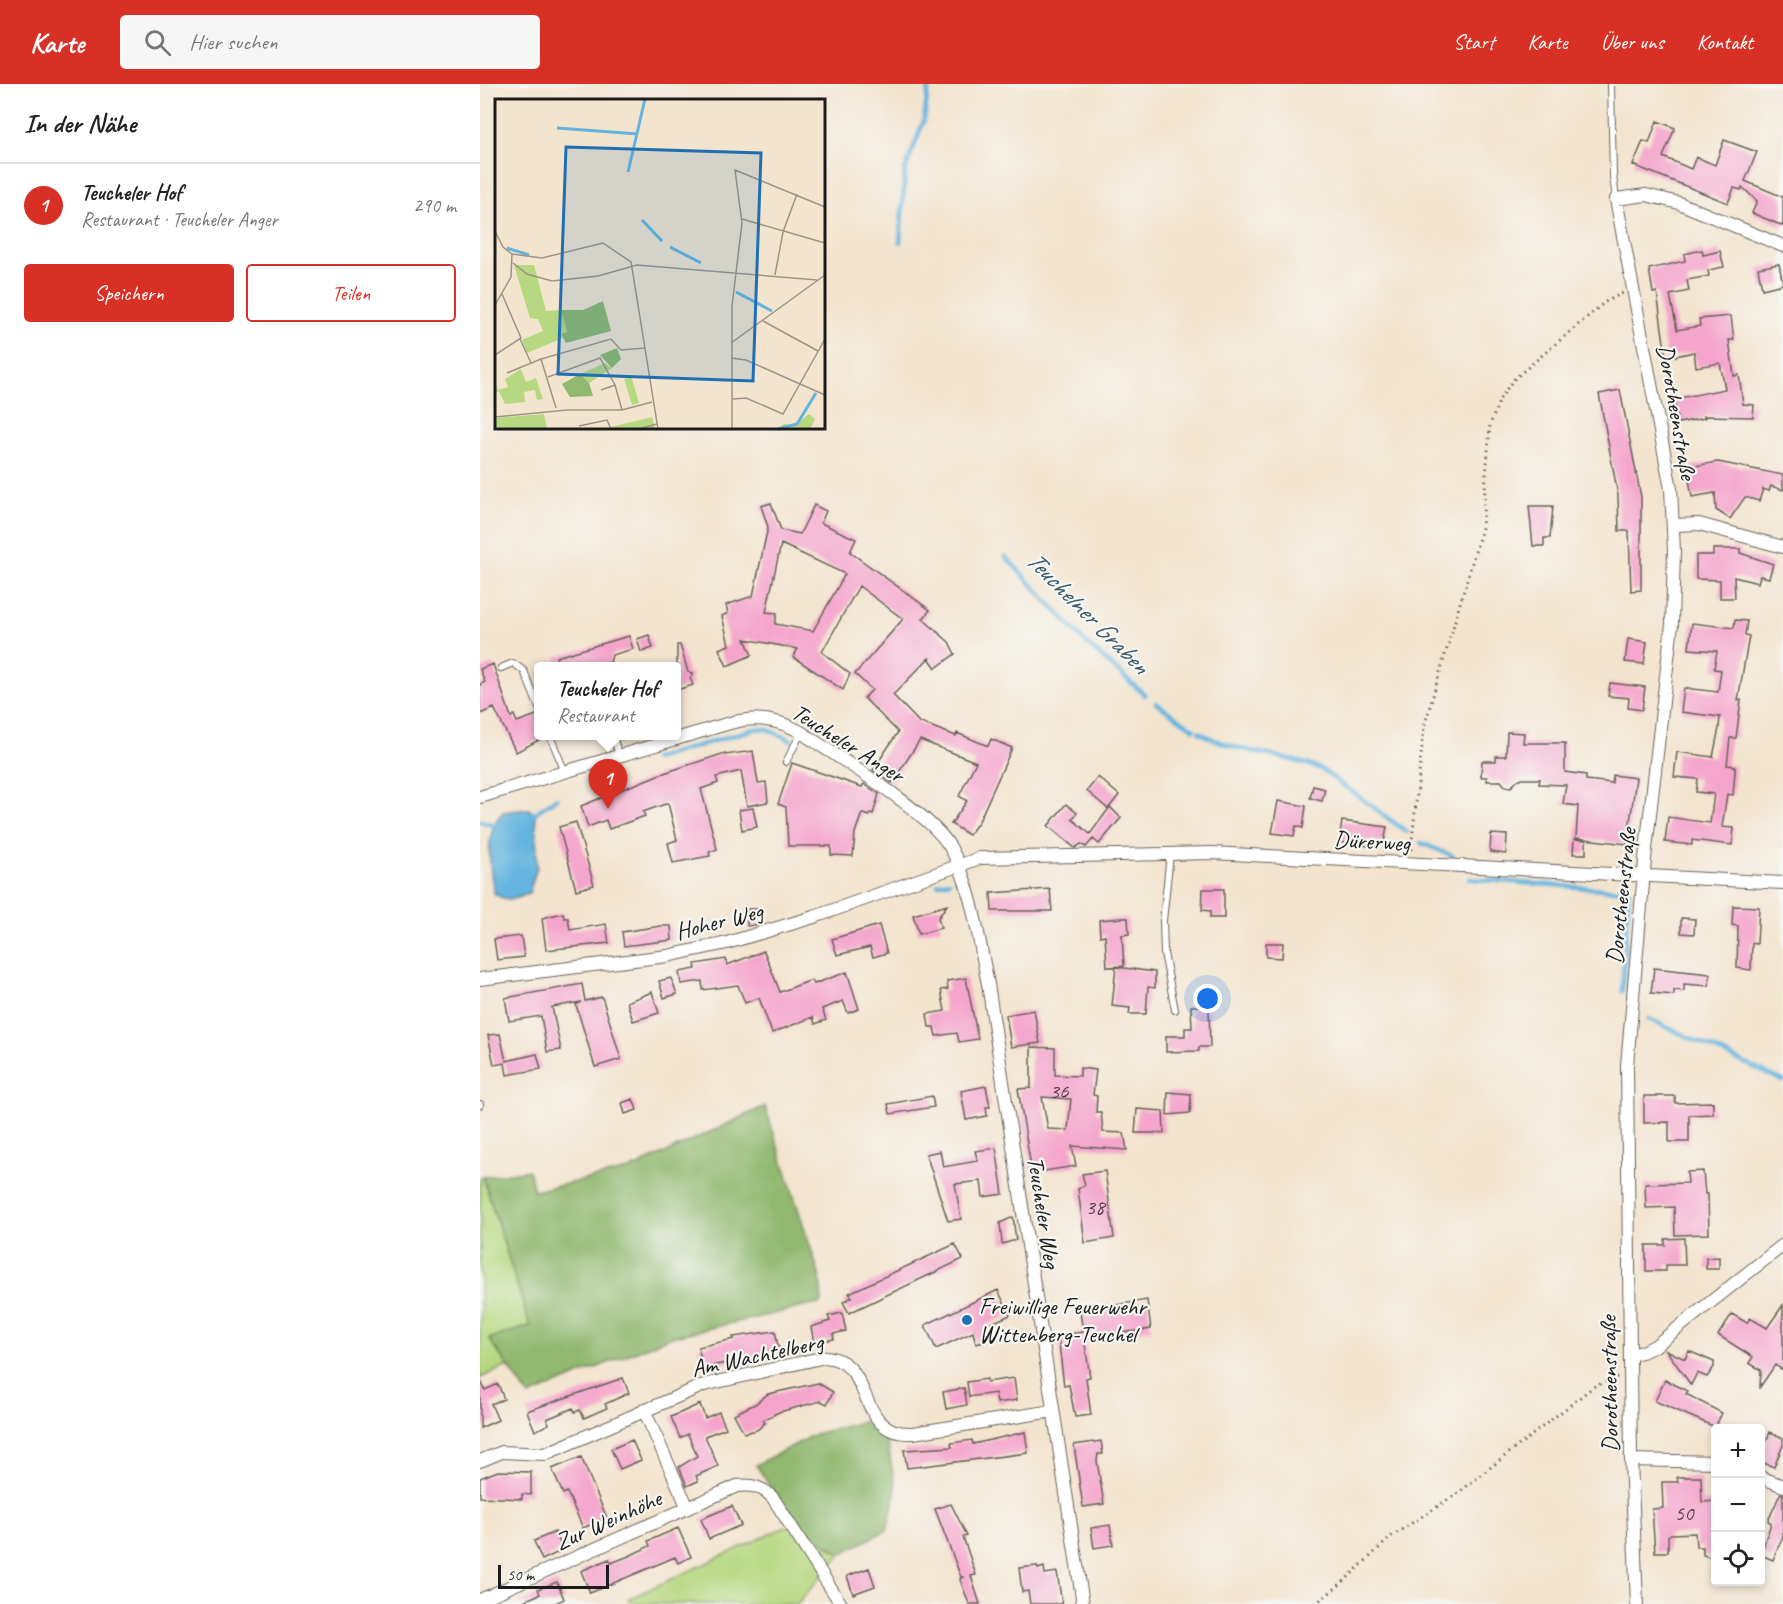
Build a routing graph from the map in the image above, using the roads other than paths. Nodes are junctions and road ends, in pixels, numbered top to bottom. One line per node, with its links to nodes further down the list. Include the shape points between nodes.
1 (1611, 84): 2 (lane)
2 (1616, 199): 3 (street, via 1646,195 1679,203); 4 (street, Dorotheenstraße, via 1668,471)
3 (1783, 246)
4 (1674, 525): 5 (street, via 1699,524); 19 (street, Dorotheenstraße, via 1672,624)
5 (1783, 547)
6 (501, 668): 7 (lane, via 513,663 524,671)
7 (534, 696)
8 (801, 732): 9 (street, Teucheler Anger, via 773,720 742,720); 14 (lane); 18 (street, Teucheler Anger, via 929,823 945,838)
9 (681, 738)
10 (552, 740): 15 (lane)
11 (614, 740): 13 (lane)
12 (674, 740): 13 (street, Teucheler Anger)
13 (619, 756): 15 (street, Teucheler Anger)
14 (786, 762)
15 (565, 772): 16 (street, Teucheler Anger)
16 (480, 797)
17 (1170, 854): 18 (street, Dürerweg, via 980,858); 19 (street, Dürerweg); 22 (lane, via 1162,921 1166,975)
18 (959, 865): 21 (street, Hoher Weg, via 727,943 667,956); 26 (street, Teucheler Weg, via 988,984)
19 (1644, 877): 20 (street, Dürerweg); 24 (street, Dorotheenstraße, via 1627,1065)
20 (1783, 883)
21 (480, 979)
22 (1175, 1010)
23 (1783, 1245): 24 (street, via 1655,1346)
24 (1630, 1354): 27 (street, Dorotheenstraße)
25 (644, 1410): 26 (street, Am Wachtelberg, via 704,1385 825,1357 839,1359 850,1367 874,1414 894,1432 913,1433); 28 (street, Am Wachtelberg, via 545,1454 513,1451); 32 (street, Zur Weinhöhe)
26 (1053, 1411): 35 (street, Teucheler Weg)
27 (1631, 1460): 29 (street); 36 (street, Dorotheenstraße)
28 (480, 1461)
29 (1711, 1462)
30 (1763, 1478): 31 (street)
31 (1783, 1486)
32 (687, 1508): 33 (street, Zur Weinhöhe); 34 (street, Zur Weinhöhe, via 737,1486 762,1489 773,1498)
33 (480, 1600)
34 (842, 1604)
35 (1083, 1604)
36 (1637, 1604)

